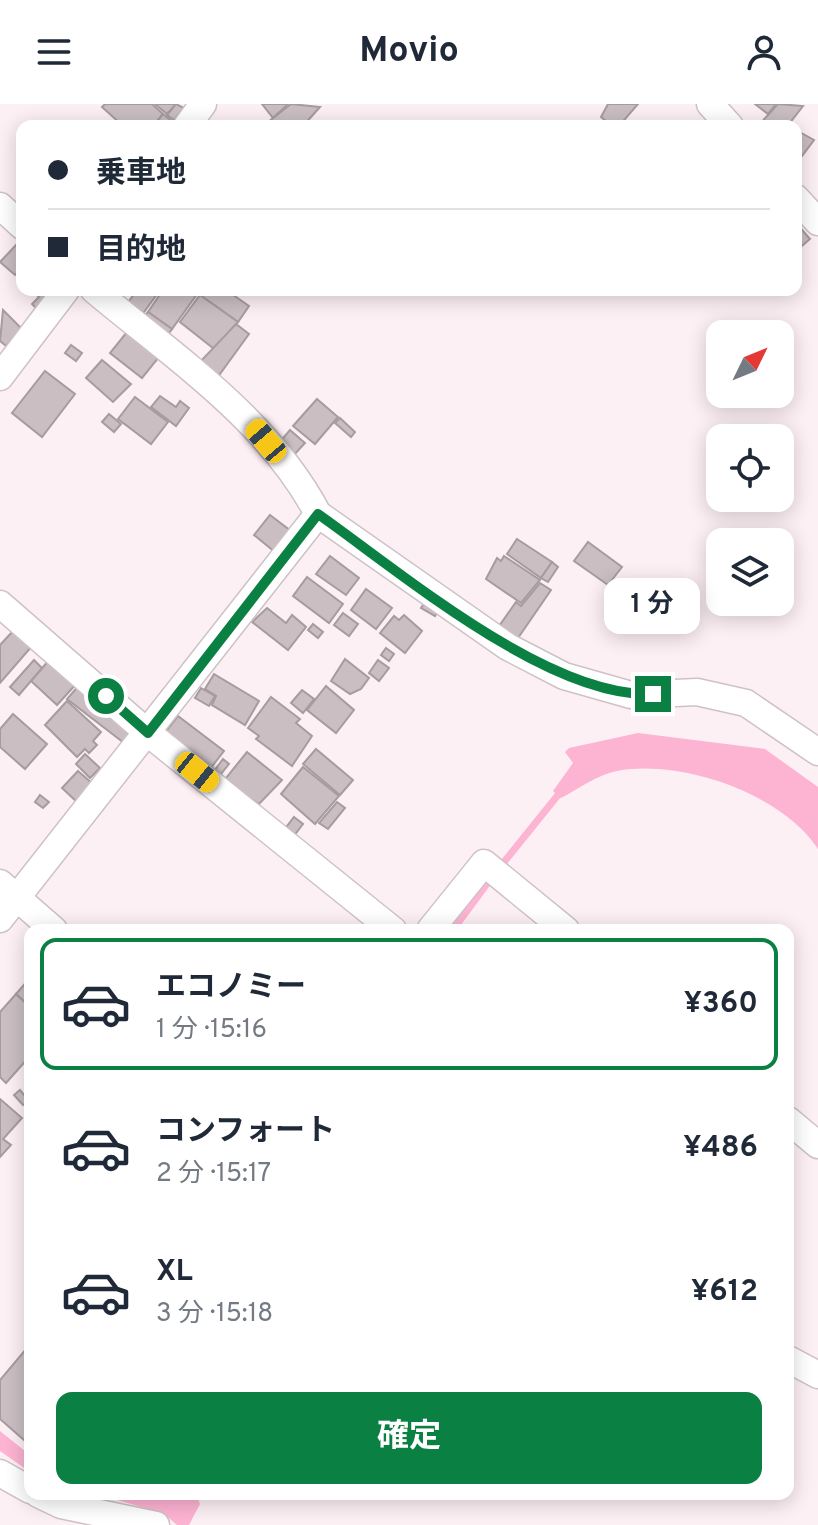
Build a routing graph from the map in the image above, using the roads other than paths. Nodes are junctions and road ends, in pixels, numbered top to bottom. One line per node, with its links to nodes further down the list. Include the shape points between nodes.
1 (710, 104): 2 (street)
2 (725, 120)
3 (802, 205): 6 (street)
4 (0, 206): 5 (street)
5 (16, 221)
6 (818, 222)
7 (61, 296): 9 (street)
8 (101, 296): 10 (street, via 248,419 303,484)
9 (0, 377)
10 (318, 514): 12 (street); 13 (street, via 508,647 564,676 631,695 697,692 746,703)
11 (0, 604): 12 (street)
12 (148, 733): 14 (street); 16 (street)
13 (818, 752)
14 (5, 900): 15 (street)
15 (44, 924)
16 (386, 924)
17 (435, 924): 18 (street, via 484,863)
18 (559, 924)
19 (794, 1125): 20 (street)
20 (818, 1145)
21 (0, 1473): 22 (street)
22 (24, 1487)
23 (51, 1500): 24 (street)
24 (156, 1525)

